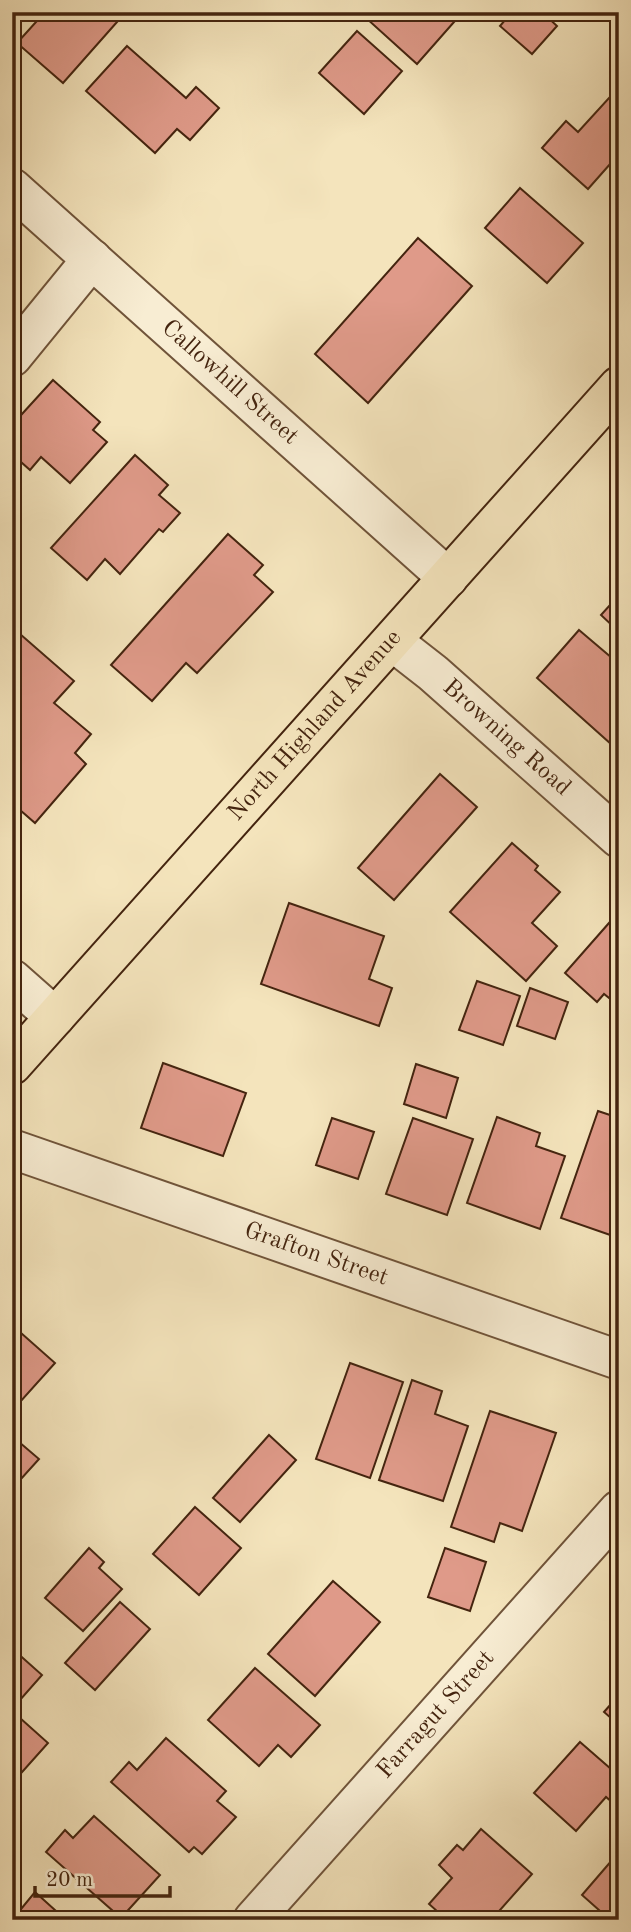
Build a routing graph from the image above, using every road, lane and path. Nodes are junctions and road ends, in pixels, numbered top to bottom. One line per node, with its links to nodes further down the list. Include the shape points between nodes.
1 (12, 188): 2 (street, Callowhill Street)
2 (92, 260): 3 (street); 5 (street, Callowhill Street)
3 (12, 357)
4 (619, 386): 5 (main road, North Highland Avenue)
5 (448, 578): 6 (main road, North Highland Avenue)
6 (392, 641): 7 (street, Browning Road); 9 (main road, North Highland Avenue)
7 (619, 838)
8 (12, 979): 9 (street)
9 (55, 1017): 10 (main road, North Highland Avenue)
10 (12, 1065)
11 (12, 1149): 12 (street, Grafton Street)
12 (619, 1360)
13 (619, 1510): 14 (street, Farragut Street)
14 (253, 1920)

